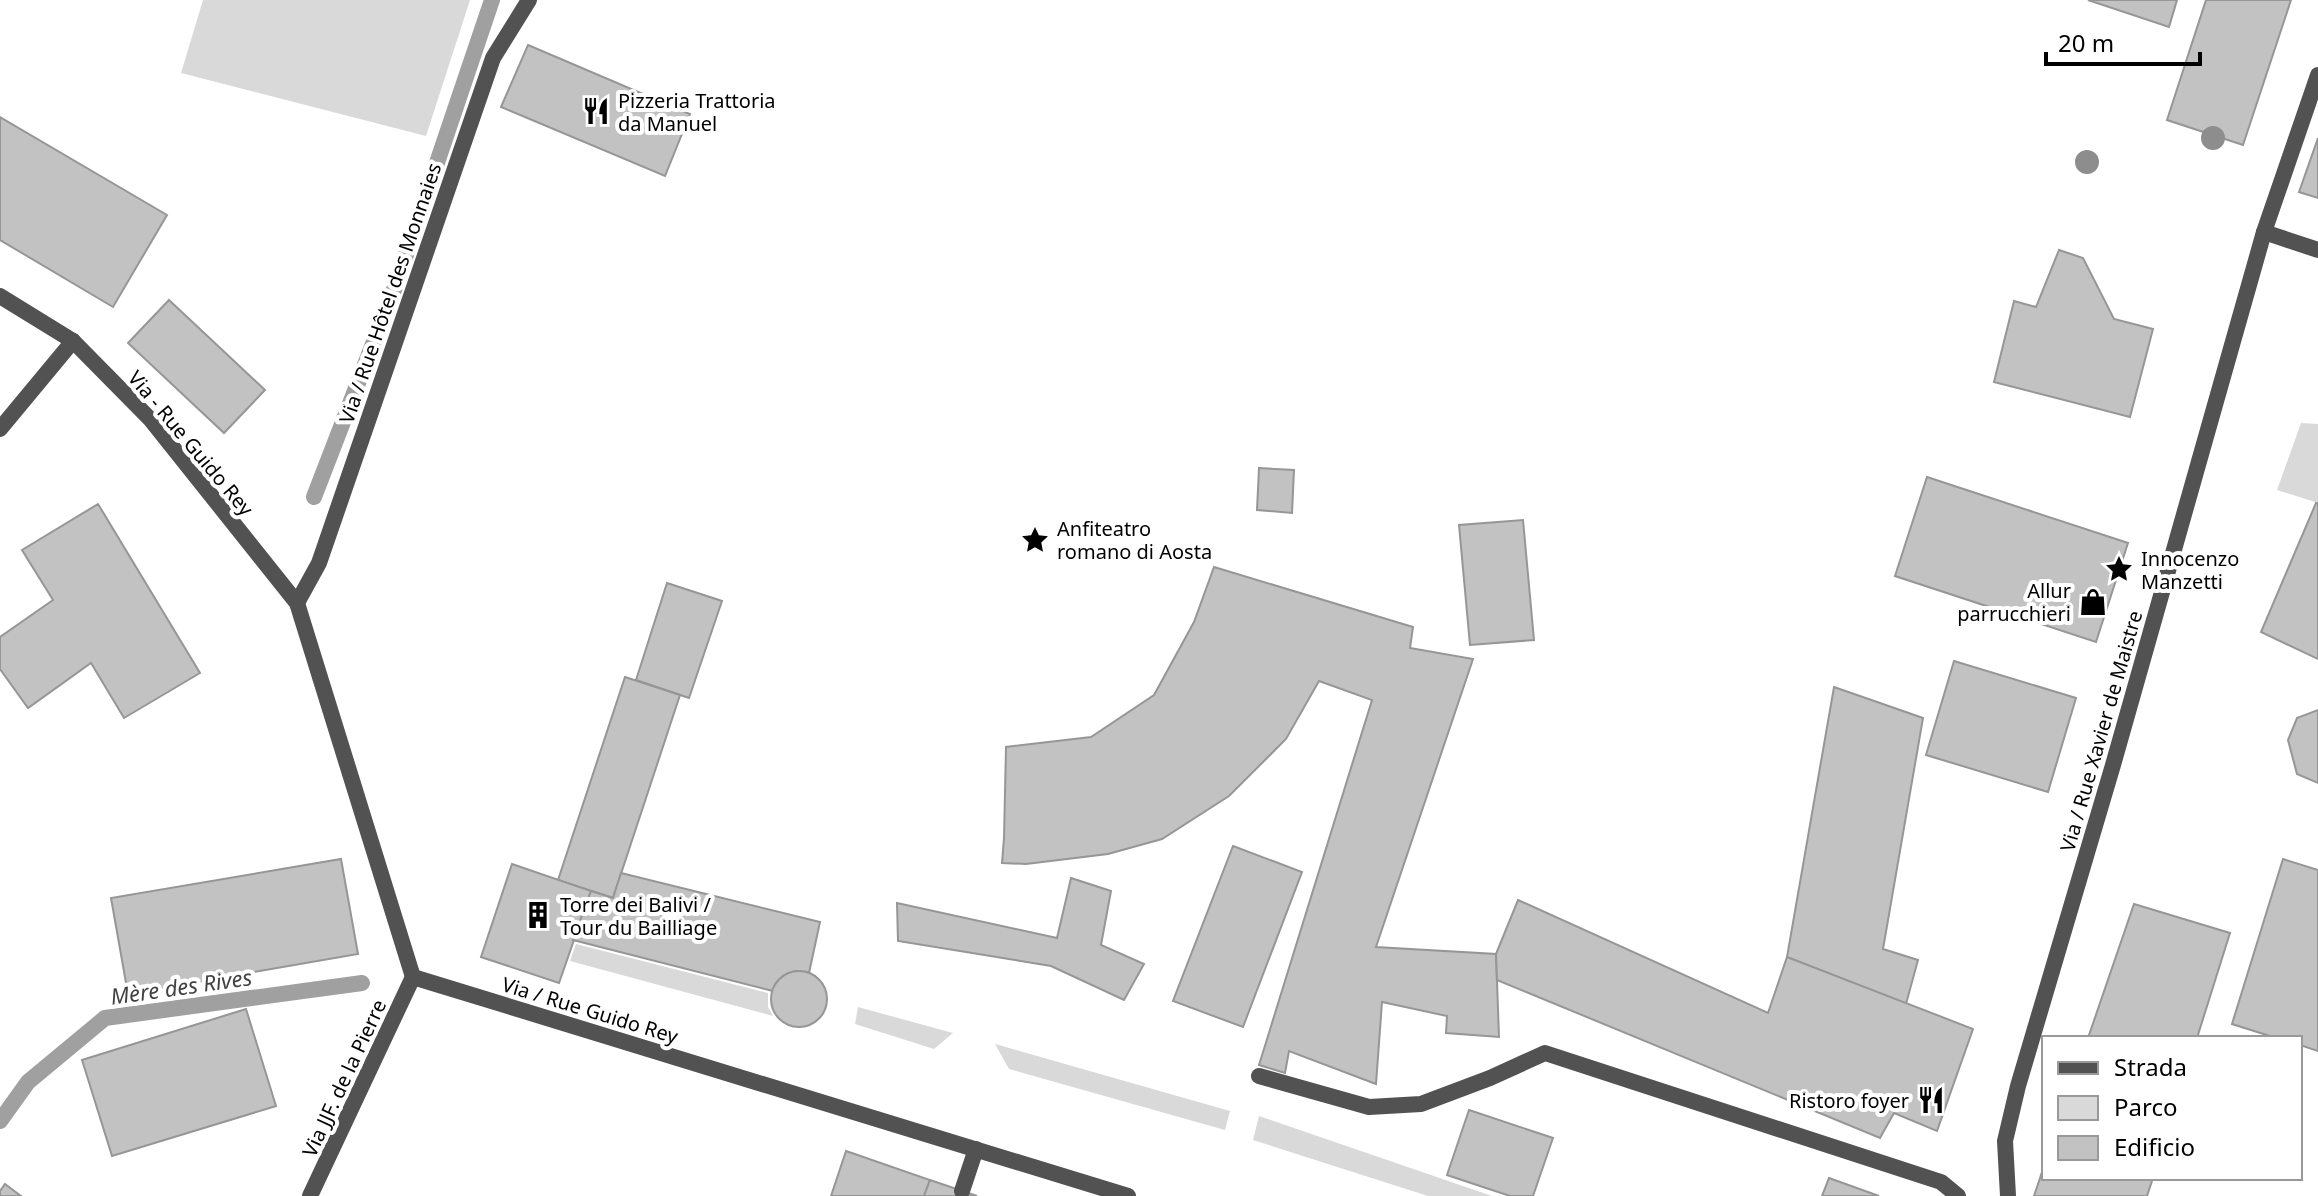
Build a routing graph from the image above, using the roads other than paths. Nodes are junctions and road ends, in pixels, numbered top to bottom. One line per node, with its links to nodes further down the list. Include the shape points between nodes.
1 (529, 0): 8 (street, Via / Rue Hôtel des Monnaies, via 493,58 319,563)
2 (2318, 75): 3 (street, Via / Rue Xavier de Maistre)
3 (2264, 232): 4 (street); 16 (street, Via / Rue Xavier de Maistre, via 2018,1086 2005,1141)
4 (2318, 250)
5 (0, 296): 6 (street, Via - Rue Guido Rey)
6 (73, 341): 7 (street); 8 (street, Via - Rue Guido Rey, via 151,420)
7 (0, 429)
8 (297, 603): 9 (street)
9 (413, 977): 11 (street, Via / Rue Guido Rey); 13 (street, Via JJF. de la Pierre)
10 (1259, 1076): 15 (street, via 1369,1107 1421,1104 1545,1053 1941,1182)
11 (976, 1149): 12 (street); 14 (street, Via / Rue Guido Rey)
12 (962, 1191)
13 (310, 1196)
14 (1128, 1196)
15 (1958, 1196)
16 (2008, 1196)

